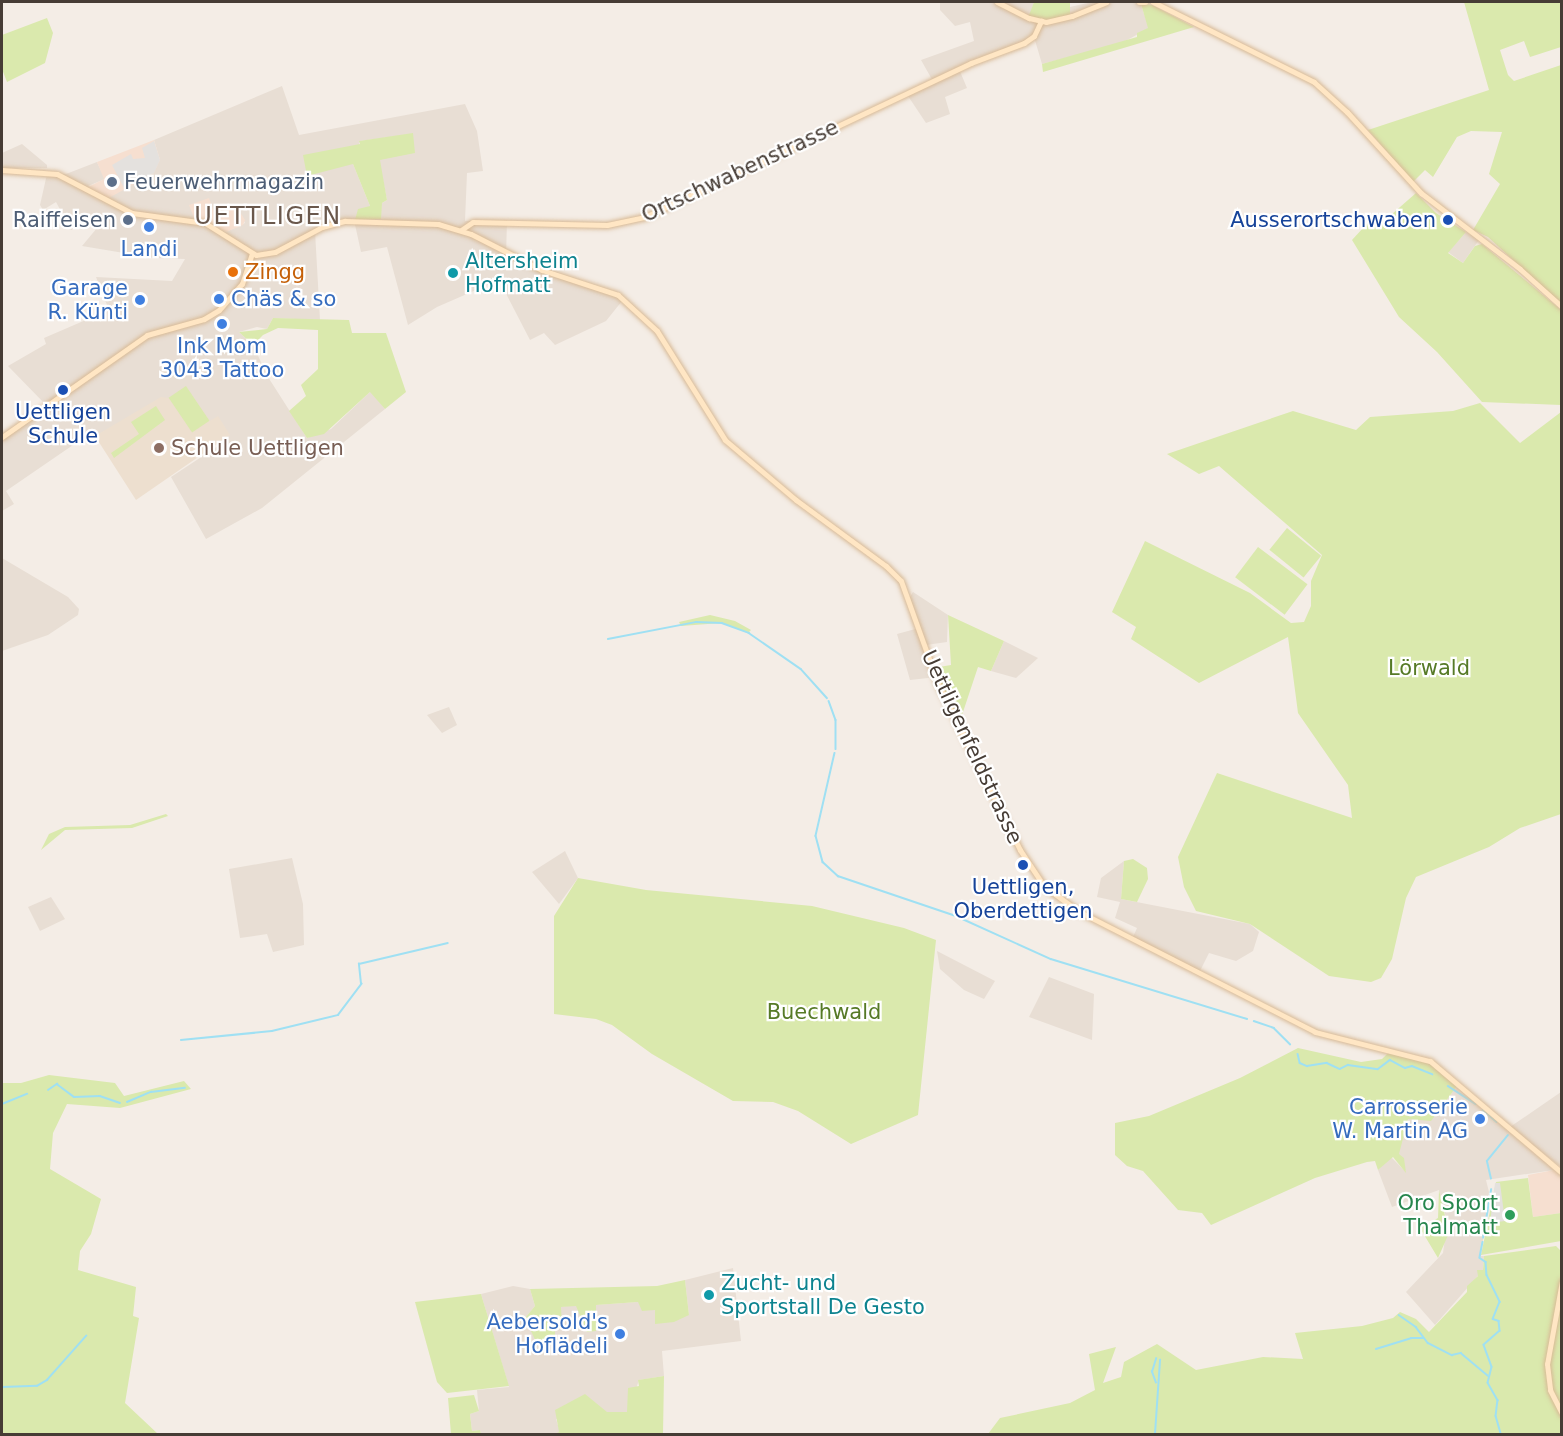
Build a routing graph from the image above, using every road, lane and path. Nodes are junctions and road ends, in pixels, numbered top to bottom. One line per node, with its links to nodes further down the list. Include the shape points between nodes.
1 (997, 2): 6 (main road)
2 (1106, 2): 6 (main road, via 1064,18)
3 (1139, 2): 4 (main road)
4 (1145, 2)
5 (1153, 2): 12 (main road, via 1314,82 1434,204 1520,268)
6 (1041, 21): 8 (main road, Ortschwabenstrasse, via 1029,40 636,220 600,225)
7 (2, 170): 11 (main road, via 57,174 124,210 205,223)
8 (484, 222): 9 (main road, Ortschwabenstrasse, via 471,222); 10 (main road)
9 (461, 230): 10 (main road, Uettligenfeldstrasse); 11 (main road, via 428,222 349,220 321,227 276,252)
10 (471, 234): 14 (main road, Uettligenfeldstrasse, via 531,266 605,289 629,303 657,332 725,440 796,500 897,576 906,591 935,678 961,734 1026,862 1052,892 1097,921 1315,1032 1426,1058)
11 (252, 254): 13 (main road, via 242,284 219,310 204,319 147,335)
12 (1562, 307)
13 (2, 436)
14 (1562, 1173)
15 (1562, 1281): 16 (main road, via 1547,1364 1550,1390)
16 (1562, 1414)

